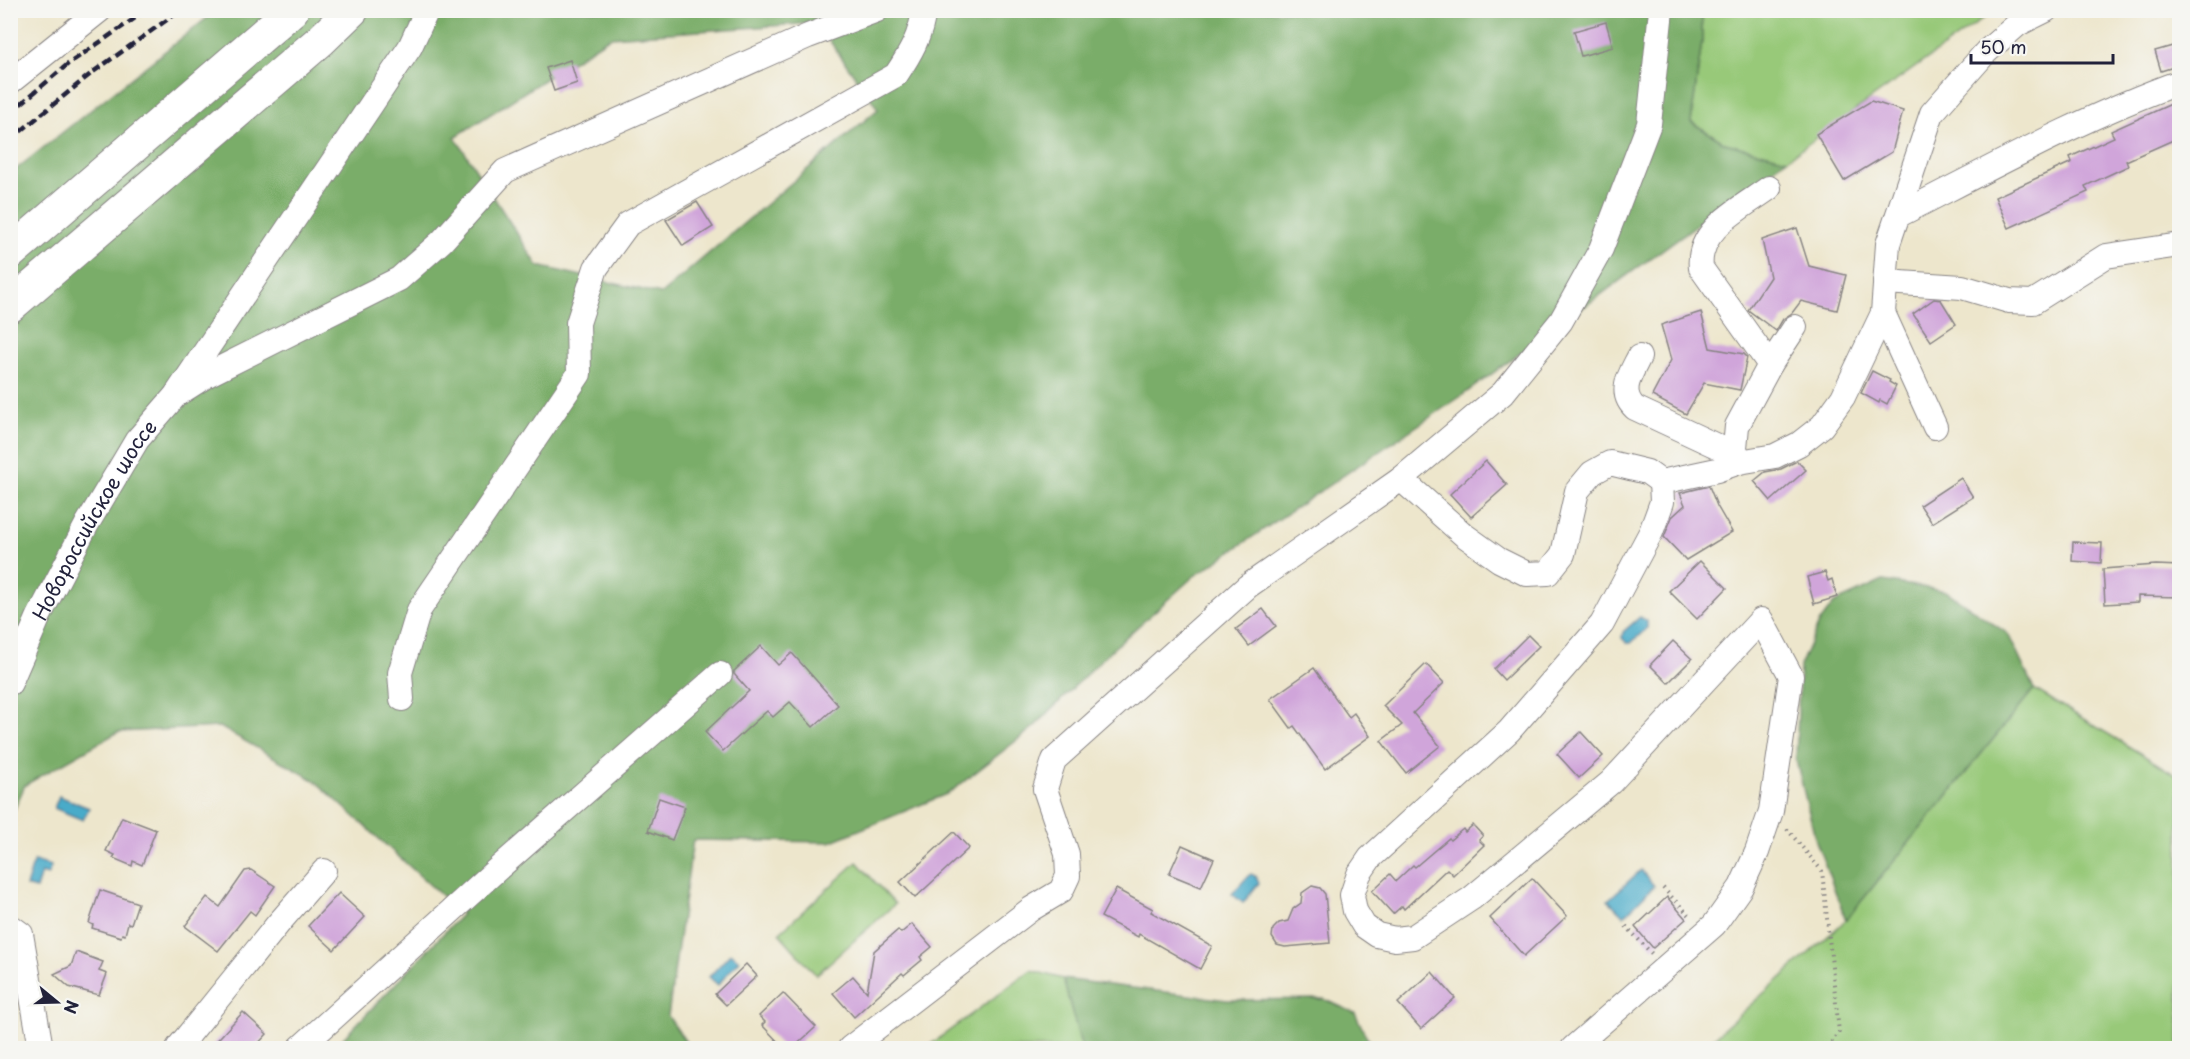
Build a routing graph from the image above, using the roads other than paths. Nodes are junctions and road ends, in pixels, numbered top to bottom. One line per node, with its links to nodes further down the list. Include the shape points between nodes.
1 (100, 10): 9 (street)
2 (292, 10): 14 (highway)
3 (352, 10): 16 (highway)
4 (427, 10): 21 (street, via 410,47)
5 (877, 10): 21 (street, via 808,36 505,171 442,241 399,279 209,374)
6 (924, 10): 28 (street, via 914,48 896,75 628,224 597,268 578,323 579,374 419,610 399,673)
7 (1661, 10): 24 (street, via 1648,124 1601,249 1561,321 1503,393)
8 (2046, 10): 12 (street, via 2018,24 1986,52 1932,113)
9 (10, 82)
10 (2180, 82): 12 (street, via 2031,148)
11 (1769, 188): 20 (street, via 1717,225 1699,258 1701,268)
12 (1899, 215): 15 (street, via 1888,244)
13 (2180, 245): 15 (street, via 2106,256 2033,302 2008,301 1962,286)
14 (10, 253)
15 (1885, 282): 17 (street)
16 (10, 306)
17 (1883, 313): 22 (street); 23 (street, via 1843,397 1822,426 1800,444 1776,456)
18 (1795, 327): 20 (street)
19 (1639, 357): 23 (street, via 1625,388 1629,403)
20 (1770, 365): 23 (street, via 1737,426)
21 (176, 395): 27 (street, Новороссийское шоссе, via 137,440 87,524 39,616)
22 (1935, 427)
23 (1738, 459): 25 (street, via 1716,471)
24 (1401, 479): 25 (street, via 1464,535 1527,574 1548,573 1563,554 1577,491 1592,473 1610,463 1647,472); 34 (street, via 1248,586 1054,760 1045,789 1067,854 1068,876 1061,891)
25 (1661, 482): 35 (street, via 1662,502 1651,532 1602,624 1509,731 1370,858 1352,895 1364,926 1377,935 1395,939 1413,937 1472,898 1611,782 1761,620 1791,676 1771,811 1757,852 1741,887 1714,925 1699,926)
26 (720, 674): 33 (street)
27 (10, 683)
28 (402, 699)
29 (324, 871): 32 (street)
30 (10, 926): 31 (street, via 21,934)
31 (41, 1048)
32 (178, 1048)
33 (300, 1048)
34 (850, 1048)
35 (1573, 1048)

